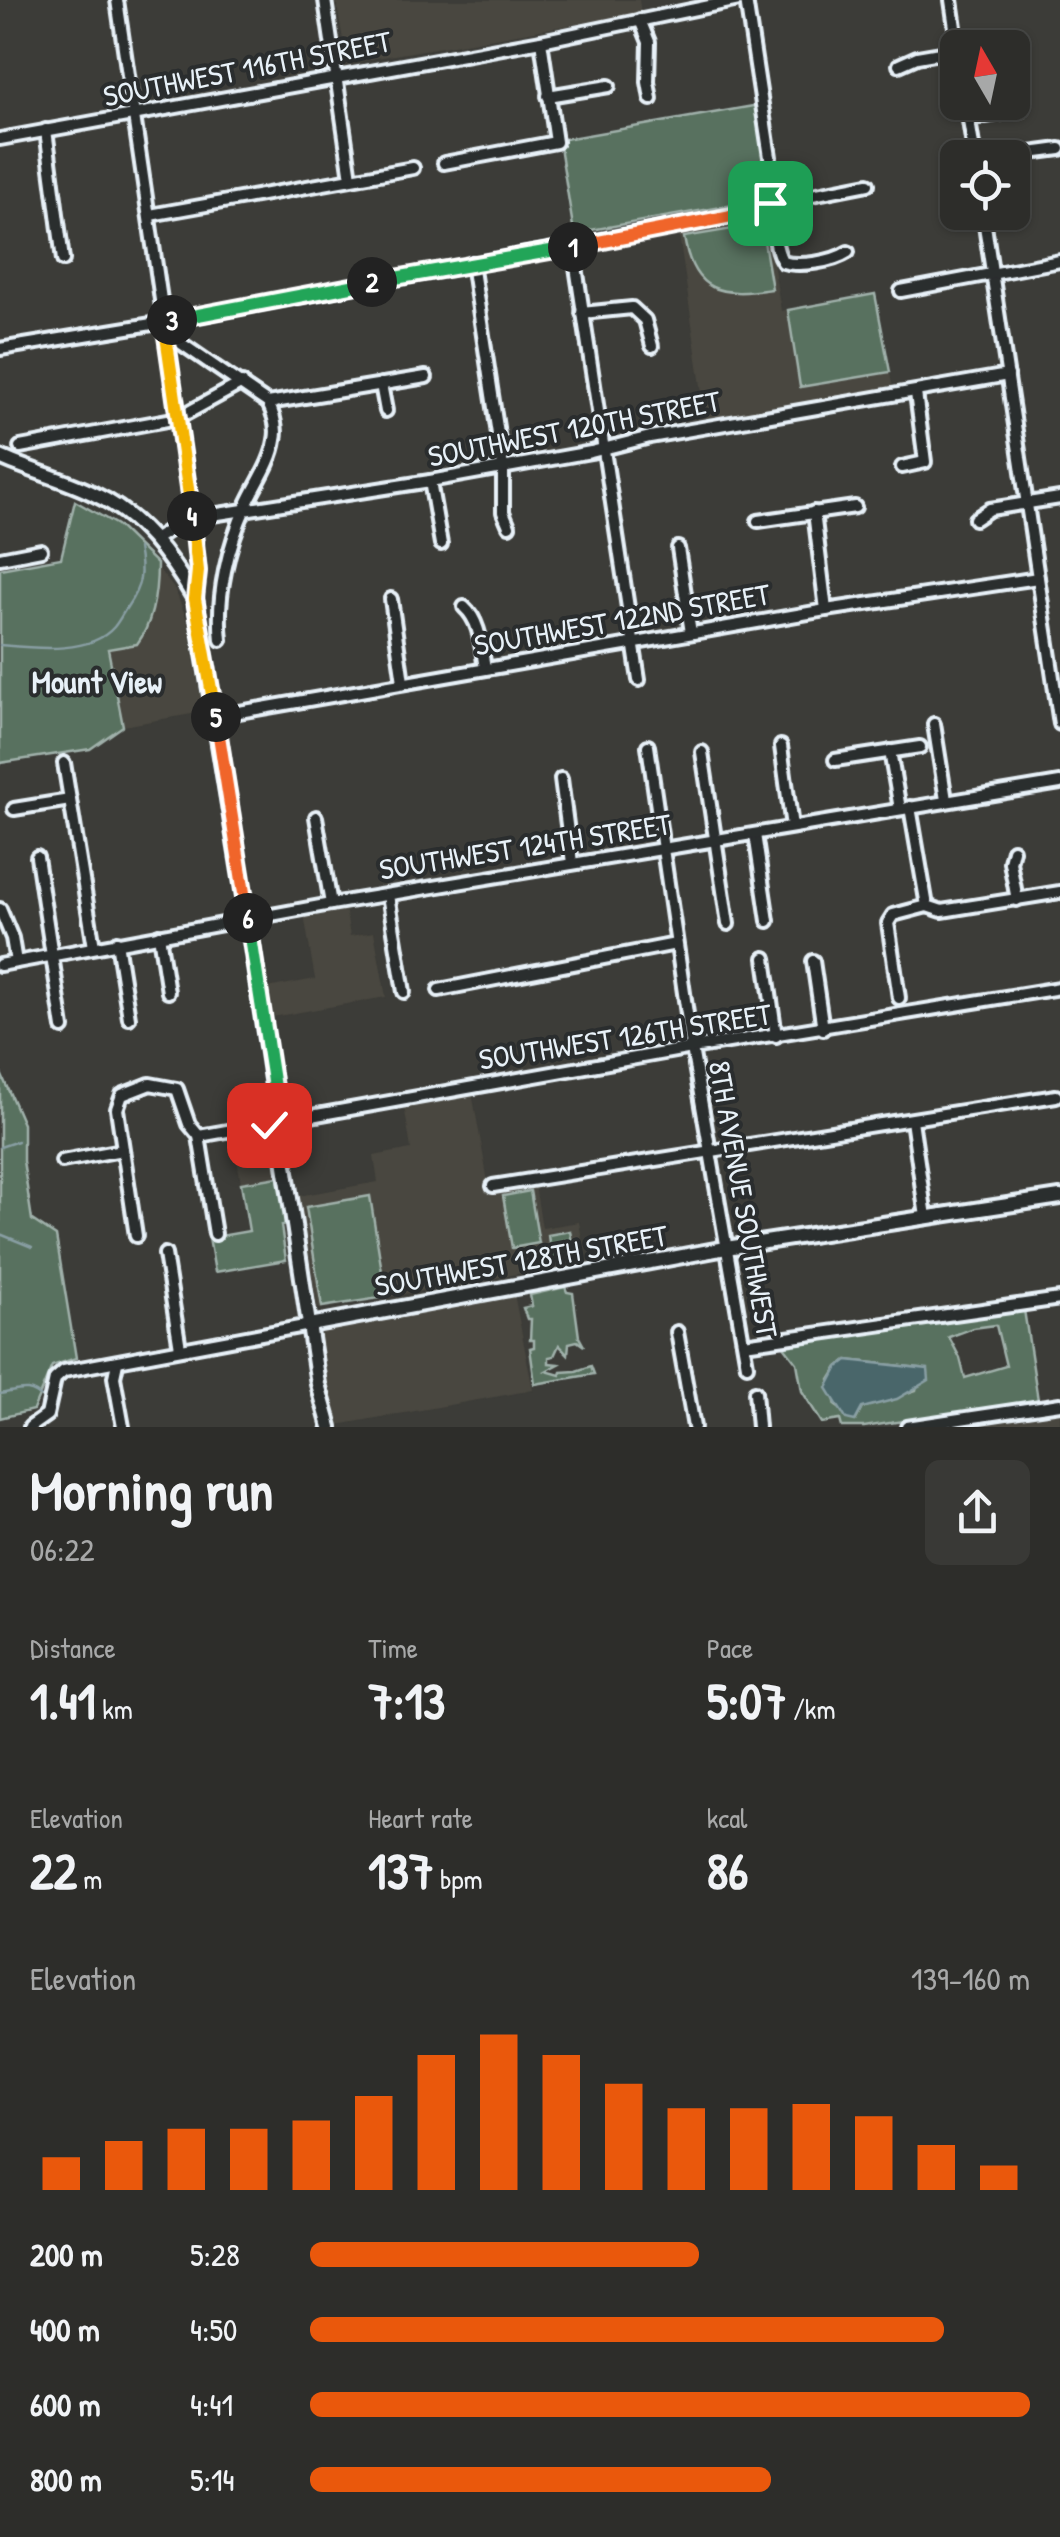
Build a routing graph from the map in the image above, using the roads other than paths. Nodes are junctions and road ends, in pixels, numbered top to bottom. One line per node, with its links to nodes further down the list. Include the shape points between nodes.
1 (117, 0): 14 (street)
2 (325, 0): 10 (street)
3 (743, 0): 5 (street, SOUTHWEST 116TH STREET); 19 (street)
4 (951, 0): 6 (street)
5 (640, 20): 7 (street, SOUTHWEST 116TH STREET); 13 (street, via 649,42)
6 (955, 30)
7 (540, 41): 10 (street, SOUTHWEST 116TH STREET); 12 (street)
8 (940, 53): 9 (street)
9 (899, 66)
10 (337, 77): 14 (street, SOUTHWEST 116TH STREET); 22 (street)
11 (609, 86): 12 (street)
12 (548, 96): 20 (street, via 556,142)
13 (652, 99)
14 (134, 115): 15 (street, SOUTHWEST 116TH STREET); 25 (street)
15 (46, 130): 16 (street, SOUTHWEST 116TH STREET); 29 (street)
16 (0, 139)
17 (1060, 149): 18 (street)
18 (1030, 153)
19 (770, 157)
20 (444, 163)
21 (413, 168): 22 (street)
22 (351, 178): 25 (street)
23 (868, 184): 24 (street)
24 (762, 210): 27 (street); 28 (street, via 772,219 778,255 788,264)
25 (150, 215): 35 (street)
26 (986, 230): 32 (street)
27 (573, 246): 31 (street); 34 (street)
28 (848, 252)
29 (63, 260)
30 (1060, 261): 32 (street)
31 (472, 264): 35 (street); 49 (street)
32 (992, 273): 33 (street); 38 (street)
33 (901, 291)
34 (582, 313): 36 (street, via 632,308 645,320); 47 (street)
35 (165, 328): 37 (street); 40 (street); 45 (street)
36 (652, 346)
37 (0, 349)
38 (1008, 375): 42 (street, SOUTHWEST 120TH STREET); 53 (street)
39 (426, 377): 41 (street)
40 (242, 383): 43 (street); 45 (street)
41 (381, 384): 43 (street); 44 (street)
42 (916, 392): 47 (street, SOUTHWEST 120TH STREET); 50 (street, via 926,462)
43 (268, 403): 55 (street, via 274,446)
44 (386, 412)
45 (178, 418): 46 (street); 57 (street)
46 (20, 447)
47 (603, 449): 49 (street, SOUTHWEST 120TH STREET); 73 (street)
48 (0, 457): 61 (main road, via 97,495)
49 (503, 467): 51 (street, SOUTHWEST 120TH STREET); 60 (street)
50 (902, 467)
51 (430, 480): 55 (street, SOUTHWEST 120TH STREET); 62 (street)
52 (1060, 498): 53 (street)
53 (1026, 503): 58 (street, via 990,509); 66 (street)
54 (855, 506): 56 (street)
55 (244, 510): 57 (street, SOUTHWEST 120TH STREET); 72 (street, via 225,575)
56 (814, 512): 59 (street); 70 (street)
57 (193, 518): 61 (street, SOUTHWEST 120TH STREET); 67 (street)
58 (974, 520)
59 (758, 521)
60 (509, 526)
61 (154, 540): 67 (main road)
62 (441, 544)
63 (678, 548): 71 (street)
64 (41, 550): 65 (street)
65 (0, 558)
66 (1038, 578): 70 (street, SOUTHWEST 122ND STREET); 79 (street)
67 (195, 599): 77 (main road)
68 (391, 599): 76 (street)
69 (464, 607): 74 (street, via 478,628)
70 (826, 610): 71 (street, SOUTHWEST 122ND STREET)
71 (692, 632): 73 (street, SOUTHWEST 122ND STREET)
72 (221, 640)
73 (633, 644): 74 (street, SOUTHWEST 122ND STREET); 75 (street)
74 (485, 668): 76 (street, SOUTHWEST 122ND STREET)
75 (639, 680)
76 (403, 682): 77 (street, SOUTHWEST 122ND STREET)
77 (216, 716): 107 (main road)
78 (934, 724): 90 (street)
79 (1060, 724)
80 (648, 746): 97 (street, 8TH AVENUE SOUTHWEST)
81 (781, 746): 94 (street)
82 (920, 747): 83 (street)
83 (890, 751): 85 (street); 91 (street)
84 (702, 752): 96 (street)
85 (835, 760)
86 (78, 769): 89 (street, via 65,767)
87 (561, 779): 100 (street)
88 (1060, 783): 90 (street, SOUTHWEST 124TH STREET)
89 (70, 800): 92 (street); 113 (street)
90 (946, 800): 91 (street, SOUTHWEST 124TH STREET)
91 (905, 808): 94 (street, SOUTHWEST 124TH STREET); 105 (street)
92 (14, 809)
93 (316, 817): 104 (street)
94 (792, 827): 95 (street, SOUTHWEST 124TH STREET)
95 (755, 834): 96 (street, SOUTHWEST 124TH STREET); 108 (street)
96 (715, 840): 97 (street, SOUTHWEST 124TH STREET); 109 (street)
97 (663, 849): 100 (street, SOUTHWEST 124TH STREET); 112 (street, 8TH AVENUE SOUTHWEST)
98 (1013, 850): 103 (street)
99 (37, 857): 114 (street)
100 (572, 863): 102 (street, SOUTHWEST 124TH STREET)
101 (1060, 892): 103 (street)
102 (388, 895): 104 (street, SOUTHWEST 124TH STREET); 121 (street)
103 (1017, 900): 105 (street, via 942,911)
104 (331, 904): 107 (street, SOUTHWEST 124TH STREET)
105 (927, 906): 122 (street, via 893,915 888,923)
106 (0, 909): 117 (street, via 12,938)
107 (248, 920): 110 (street, SOUTHWEST 124TH STREET); 129 (main road)
108 (768, 921)
109 (728, 924)
110 (159, 935): 111 (street, SOUTHWEST 124TH STREET); 120 (street)
111 (117, 942): 113 (street, SOUTHWEST 124TH STREET); 123 (street)
112 (676, 944): 119 (street); 127 (street, 8TH AVENUE SOUTHWEST)
113 (94, 947): 114 (street, SOUTHWEST 124TH STREET)
114 (52, 956): 117 (street, SOUTHWEST 124TH STREET); 124 (street)
115 (765, 958): 126 (street)
116 (814, 961): 125 (street)
117 (9, 964)
118 (1060, 988): 125 (street, SOUTHWEST 126TH STREET)
119 (440, 990)
120 (168, 992)
121 (404, 992)
122 (899, 998)
123 (129, 1018)
124 (63, 1028)
125 (823, 1029): 126 (street, SOUTHWEST 126TH STREET)
126 (776, 1036): 127 (street, SOUTHWEST 126TH STREET)
127 (692, 1048): 129 (street, SOUTHWEST 126TH STREET); 132 (street, 8TH AVENUE SOUTHWEST)
128 (1056, 1096): 130 (street)
129 (279, 1120): 131 (street, SOUTHWEST 126TH STREET); 143 (main road)
130 (912, 1120): 132 (street); 137 (street)
131 (199, 1136): 133 (street, via 177,1089 143,1085 118,1103); 138 (street)
132 (708, 1149): 135 (street); 140 (street, 8TH AVENUE SOUTHWEST)
133 (122, 1150): 134 (street); 139 (street)
134 (62, 1161)
135 (493, 1186)
136 (1060, 1196): 137 (main road, SOUTHWEST 128TH STREET)
137 (926, 1217): 140 (main road, SOUTHWEST 128TH STREET)
138 (214, 1234)
139 (136, 1236)
140 (726, 1248): 143 (main road, SOUTHWEST 128TH STREET); 145 (street, 8TH AVENUE SOUTHWEST)
141 (165, 1254): 146 (street)
142 (1060, 1299): 145 (street)
143 (310, 1325): 146 (street, SOUTHWEST 128TH STREET); 153 (main road)
144 (677, 1332): 154 (street)
145 (744, 1344): 148 (street, 8TH AVENUE SOUTHWEST)
146 (180, 1348): 147 (street, SOUTHWEST 128TH STREET)
147 (117, 1362): 151 (street, SOUTHWEST 128TH STREET, via 61,1372 47,1415); 152 (street)
148 (747, 1365)
149 (755, 1392): 155 (street)
150 (1060, 1404): 156 (street)
151 (30, 1427)
152 (123, 1427)
153 (330, 1427)
154 (694, 1427)
155 (758, 1427)
156 (908, 1427)

